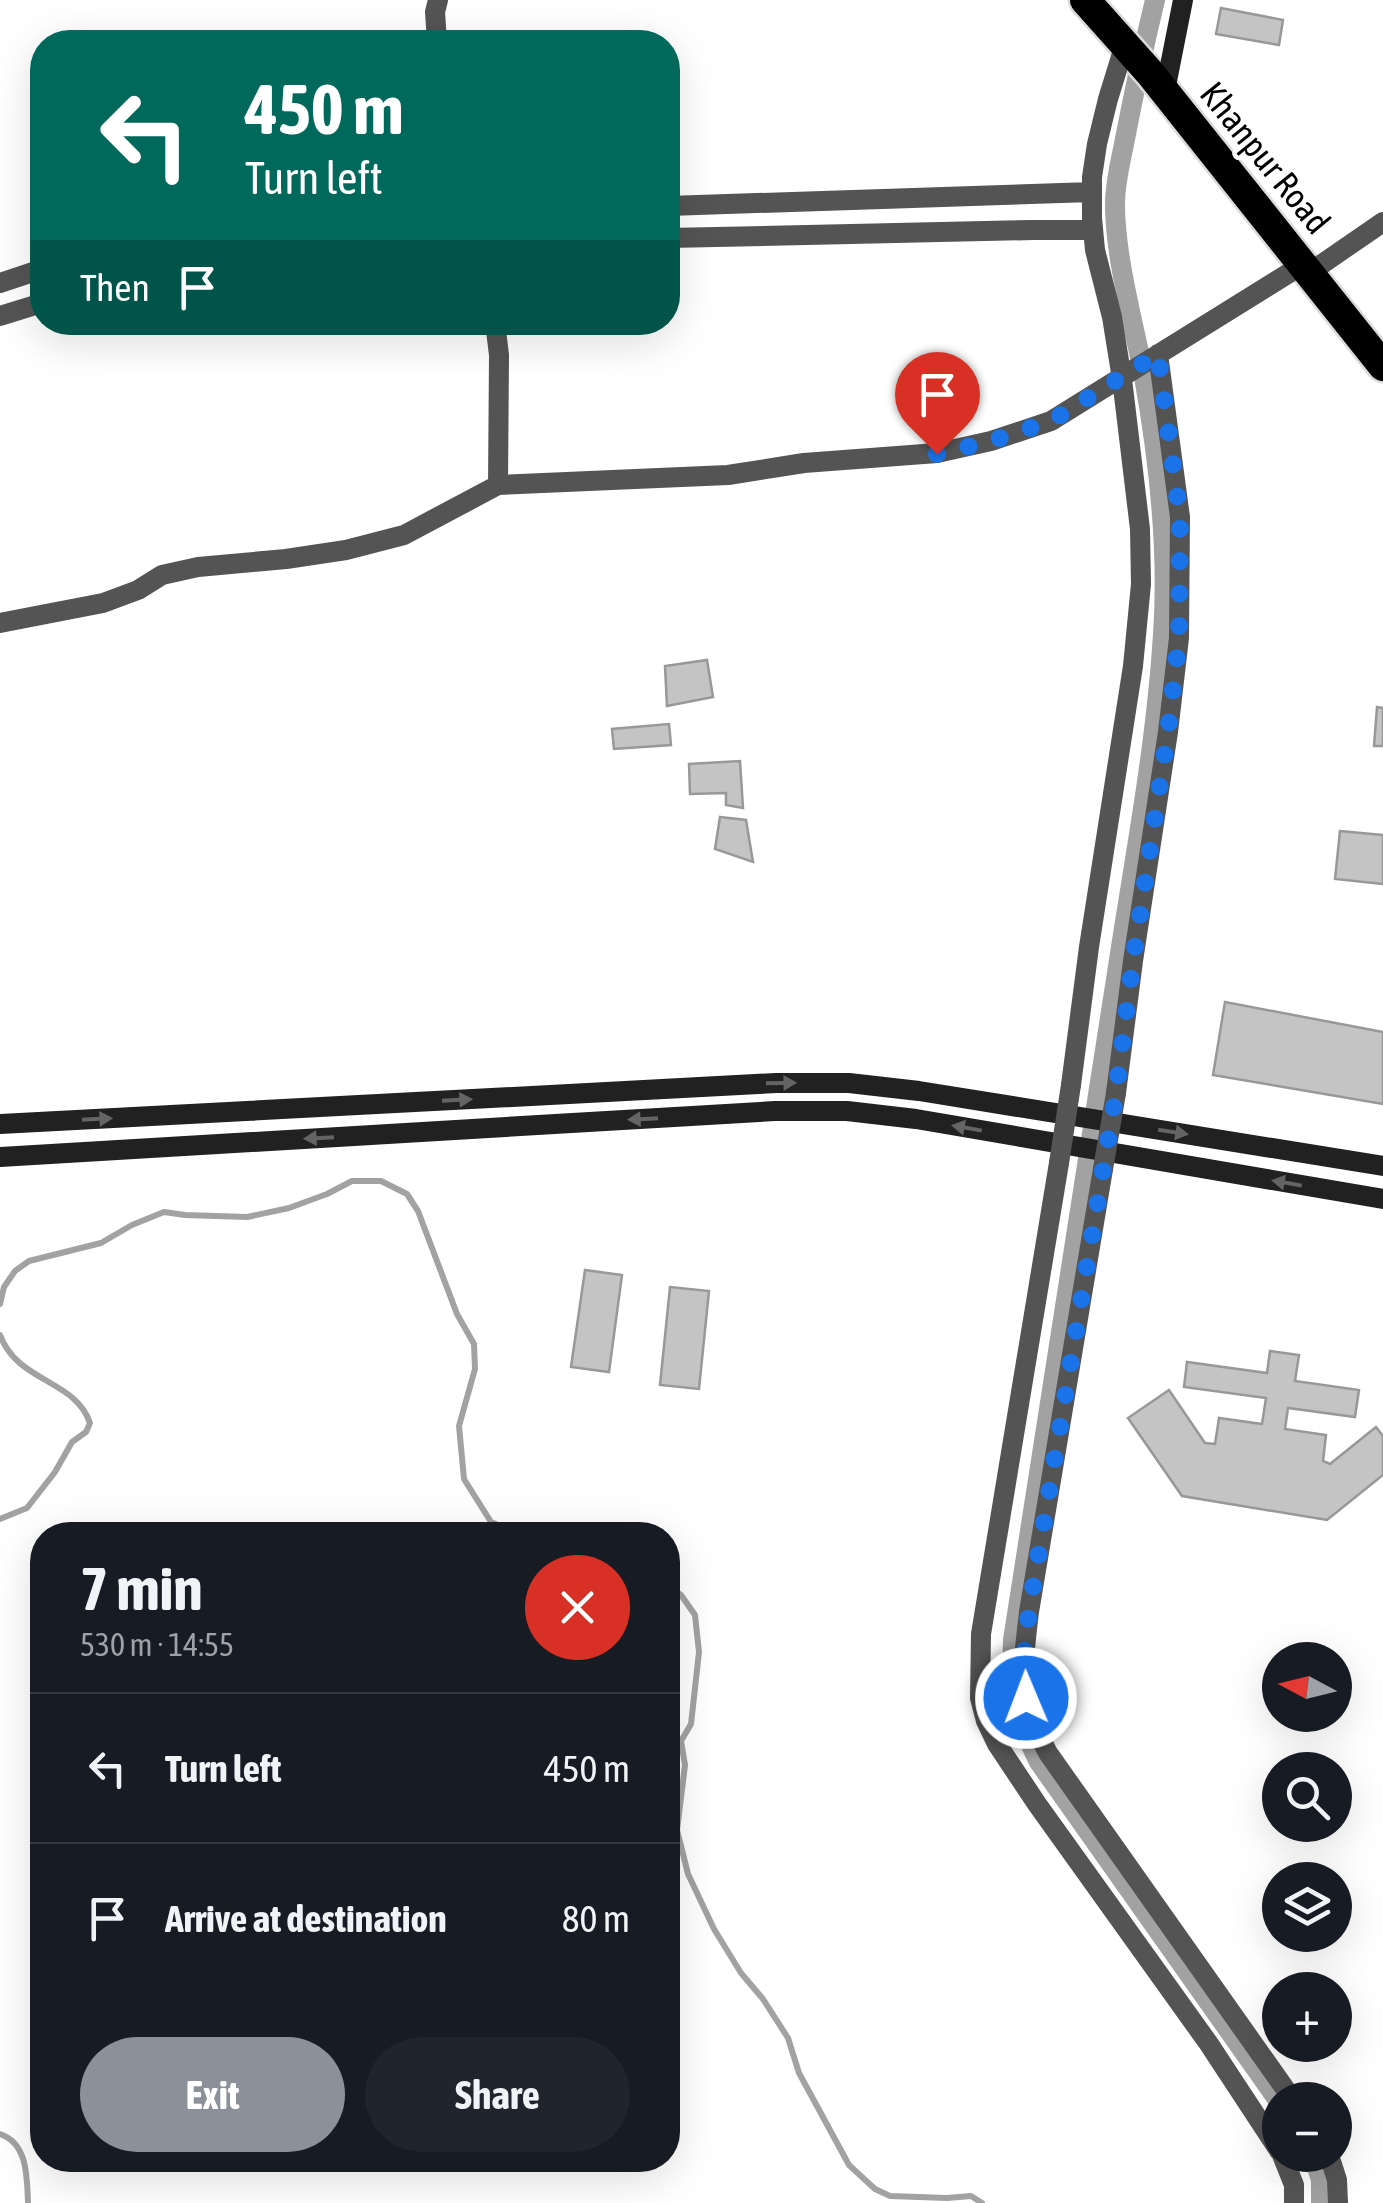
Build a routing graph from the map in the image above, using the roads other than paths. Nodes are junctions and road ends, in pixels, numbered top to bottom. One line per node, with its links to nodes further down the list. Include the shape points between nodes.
1 (438, 0): 4 (street)
2 (1085, 0): 5 (highway, Khanpur Road)
3 (1183, 0): 5 (street)
4 (436, 30)
5 (1144, 66): 6 (street, via 1108,99); 11 (highway, Khanpur Road)
6 (1092, 192): 7 (street); 9 (street)
7 (680, 206)
8 (1383, 222): 11 (street)
9 (1093, 230): 10 (street); 17 (street, via 1112,317)
10 (680, 238)
11 (1306, 269): 17 (street); 18 (highway, Khanpur Road)
12 (30, 274): 13 (street)
13 (0, 283)
14 (30, 307): 15 (street)
15 (0, 316)
16 (497, 335): 19 (street)
17 (1139, 366): 19 (street, via 1051,421 937,454 728,475); 25 (street, bridge, via 1180,517 1179,638 1116,1093 1022,1680 1048,1753); 26 (street, bridge, via 1140,584 1133,666 1060,1162 980,1634 980,1698 998,1744 1037,1804)
18 (1383, 366)
19 (498, 485): 20 (street, via 404,535 346,550 198,567 162,575 103,603)
20 (0, 623)
21 (0, 1124): 23 (street, one-way to 23, via 849,1083)
22 (0, 1157): 24 (street, one-way to 22, via 846,1111)
23 (1383, 1166)
24 (1383, 1199)
25 (1279, 2082)
26 (1262, 2125)
27 (1289, 2172): 29 (street)
28 (1334, 2172): 30 (street)
29 (1294, 2203)
30 (1338, 2203)

